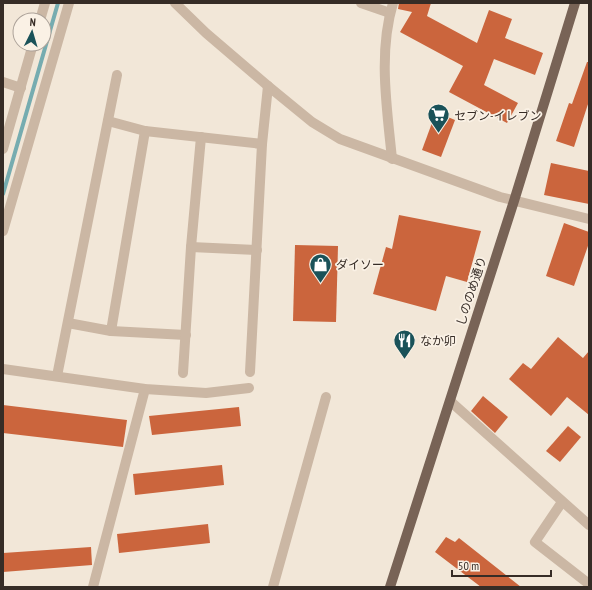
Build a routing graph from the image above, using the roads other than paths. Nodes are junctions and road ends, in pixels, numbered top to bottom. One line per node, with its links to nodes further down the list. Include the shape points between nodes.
1 (69, 3): 19 (street)
2 (175, 3): 9 (street, via 206,34)
3 (361, 3): 5 (street)
4 (575, 3): 17 (main road, しののめ通り)
5 (392, 8): 16 (street, via 386,42 385,78)
6 (31, 52): 10 (street)
7 (117, 74): 11 (street)
8 (3, 82): 10 (street)
9 (268, 86): 14 (street); 16 (street, via 312,122 340,140)
10 (21, 88): 15 (street)
11 (108, 121): 12 (street); 22 (street)
12 (146, 132): 13 (street); 23 (street)
13 (201, 138): 14 (street); 20 (street)
14 (262, 144): 21 (street)
15 (3, 149)
16 (392, 159): 17 (street)
17 (514, 201): 18 (street); 32 (main road, しののめ通り)
18 (589, 219)
19 (3, 231)
20 (191, 247): 21 (street); 24 (street)
21 (257, 250): 26 (street)
22 (68, 323): 23 (street); 28 (street)
23 (111, 331): 24 (street)
24 (186, 336): 27 (street)
25 (3, 369): 28 (street)
26 (250, 372)
27 (183, 373)
28 (57, 376): 30 (street)
29 (249, 388): 30 (street, via 206,393)
30 (145, 389): 36 (street)
31 (326, 397): 37 (street)
32 (450, 401): 33 (street); 38 (main road, しののめ通り)
33 (562, 502): 34 (street); 35 (street, via 535,542)
34 (589, 525)
35 (589, 584)
36 (93, 587)
37 (273, 587)
38 (390, 587)

